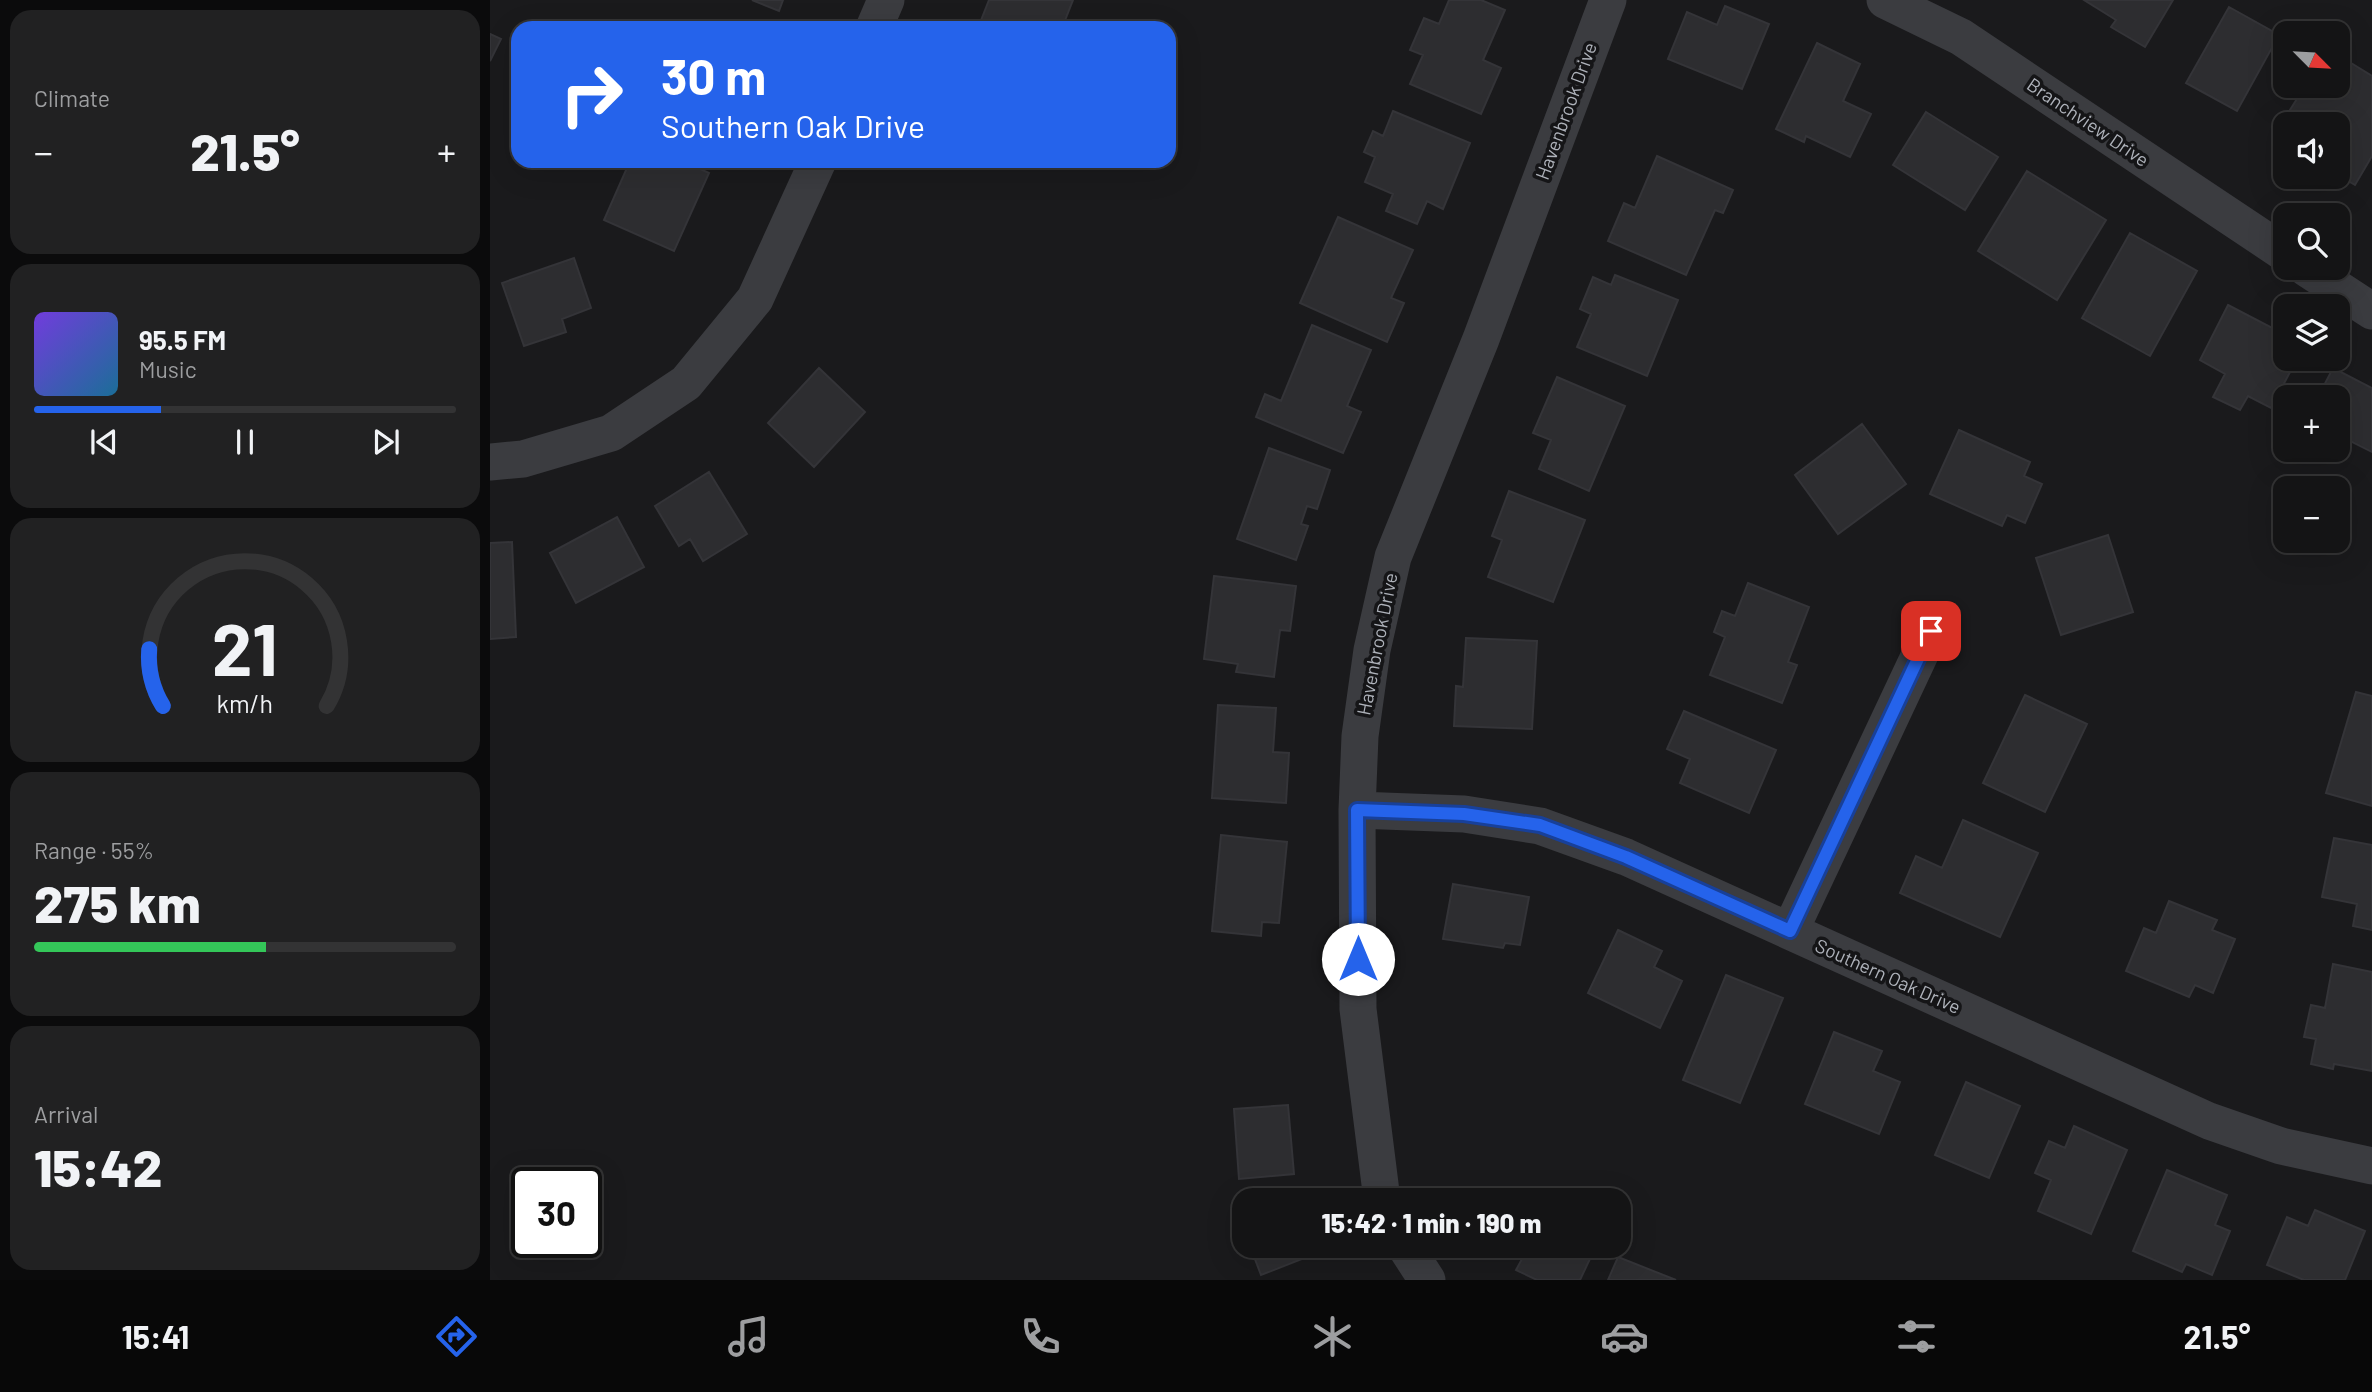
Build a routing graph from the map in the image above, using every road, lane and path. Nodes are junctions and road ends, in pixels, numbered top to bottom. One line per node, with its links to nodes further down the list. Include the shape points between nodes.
1 (886, 0): 4 (street)
2 (1608, 0): 11 (street, Havenbrook Drive, via 1481,340 1393,557 1371,650)
3 (1885, 0): 6 (street, Branchview Drive, via 1961,37)
4 (877, 21)
5 (815, 168): 9 (street, via 755,299 686,383 611,433 523,459)
6 (2273, 245)
7 (2324, 280): 8 (street)
8 (2372, 311)
9 (490, 462)
10 (1931, 631): 12 (street)
11 (1357, 810): 12 (street, Southern Oak Drive, via 1464,814 1540,825 1626,857); 14 (street, Havenbrook Drive, via 1358,1009)
12 (1790, 931): 13 (street, Southern Oak Drive, via 2209,1121 2281,1146)
13 (2372, 1166)
14 (1380, 1188)
15 (1413, 1258): 16 (street)
16 (1427, 1280)

